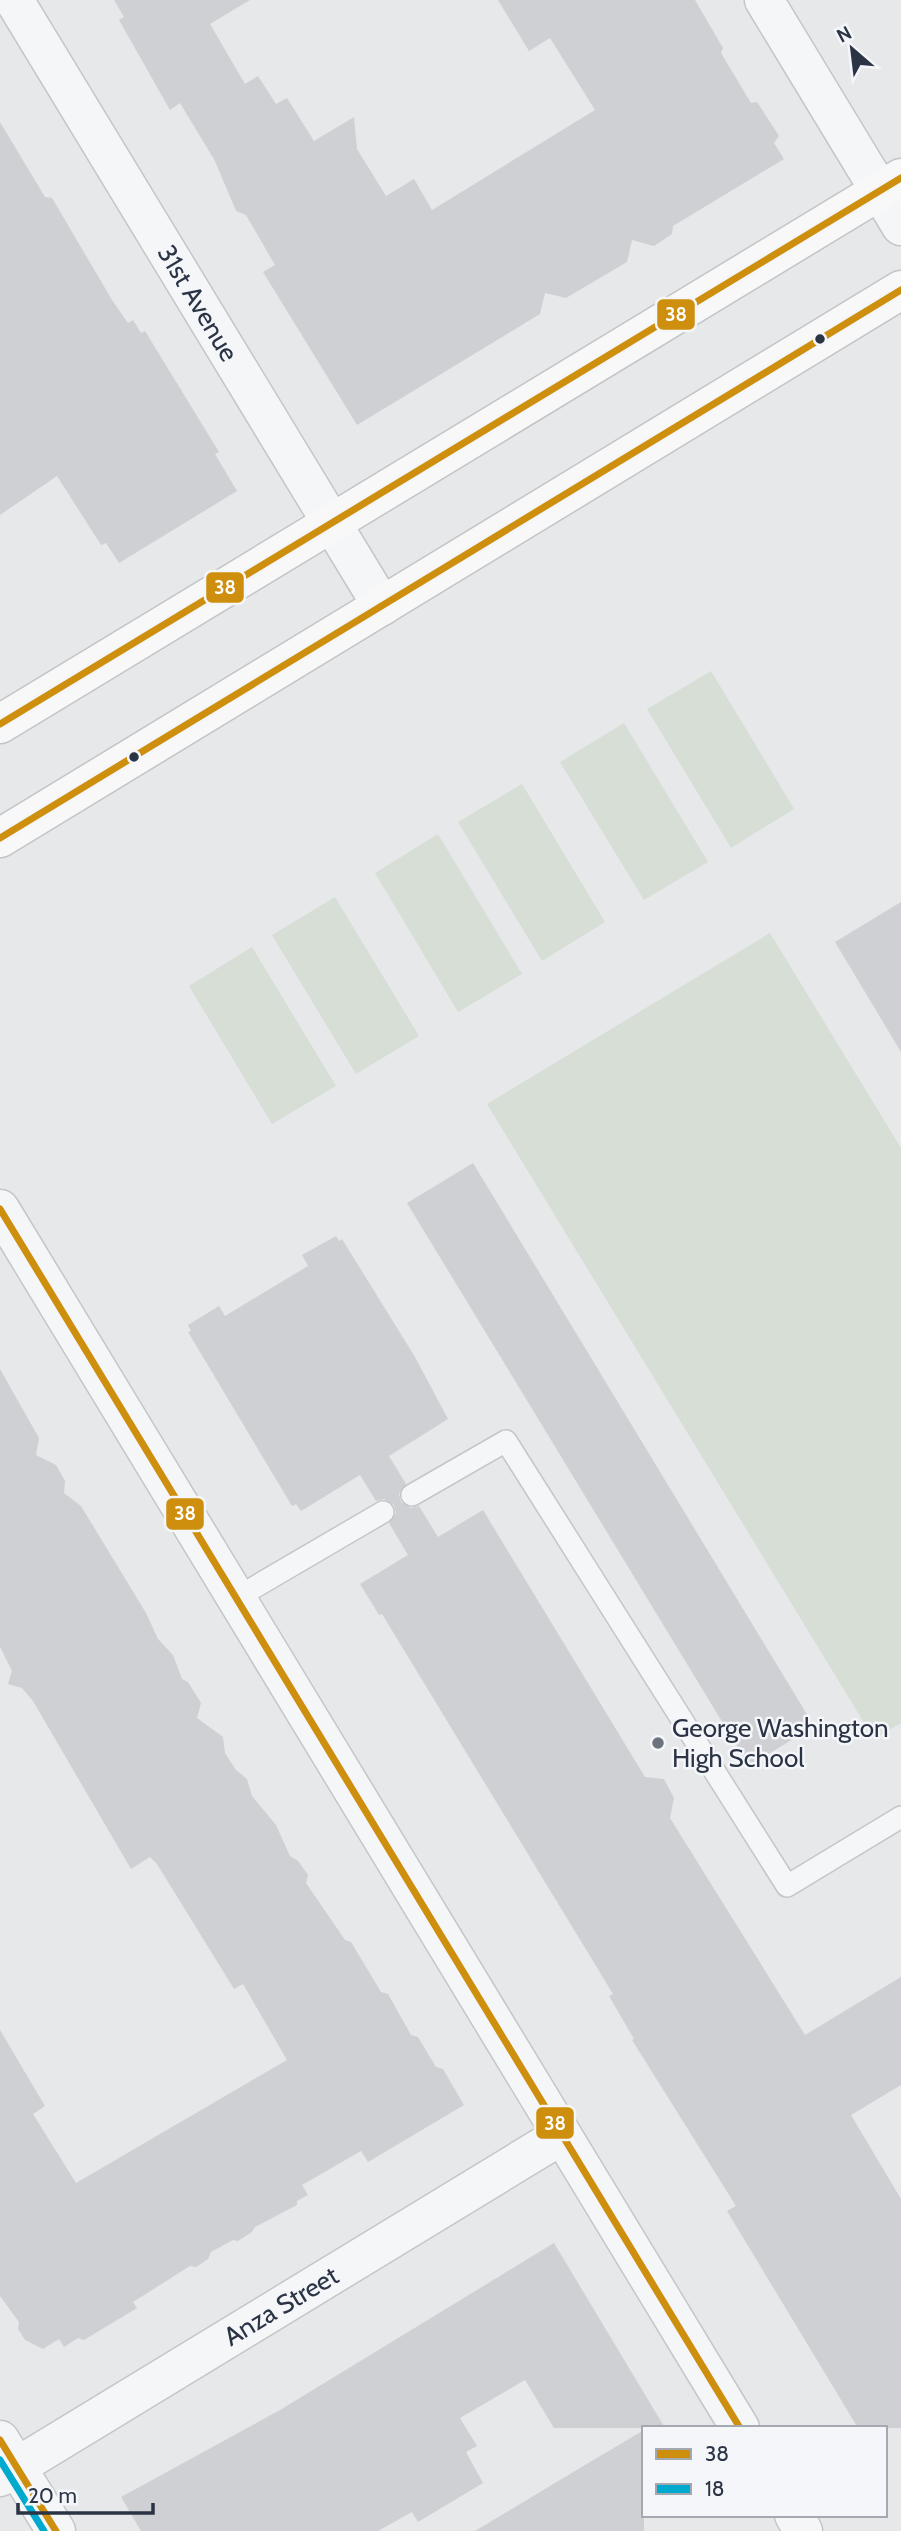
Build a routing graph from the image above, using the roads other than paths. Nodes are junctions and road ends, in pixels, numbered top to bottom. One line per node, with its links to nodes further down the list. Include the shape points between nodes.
1 (14, 0): 6 (street, 31st Avenue)
2 (764, 0): 3 (street)
3 (890, 184): 4 (street); 6 (main road)
4 (901, 226)
5 (901, 290): 7 (main road)
6 (332, 523): 7 (street, 31st Avenue); 8 (main road)
7 (382, 606): 9 (main road)
8 (0, 724)
9 (0, 838)
10 (0, 1209): 13 (street)
11 (412, 1495): 14 (lane, via 506,1441 787,1886)
12 (383, 1512): 13 (lane)
13 (236, 1598): 15 (street)
14 (901, 1817)
15 (562, 2135): 16 (street); 17 (street, Anza Street)
16 (739, 2426)
17 (5, 2461): 18 (street)
18 (55, 2531)

